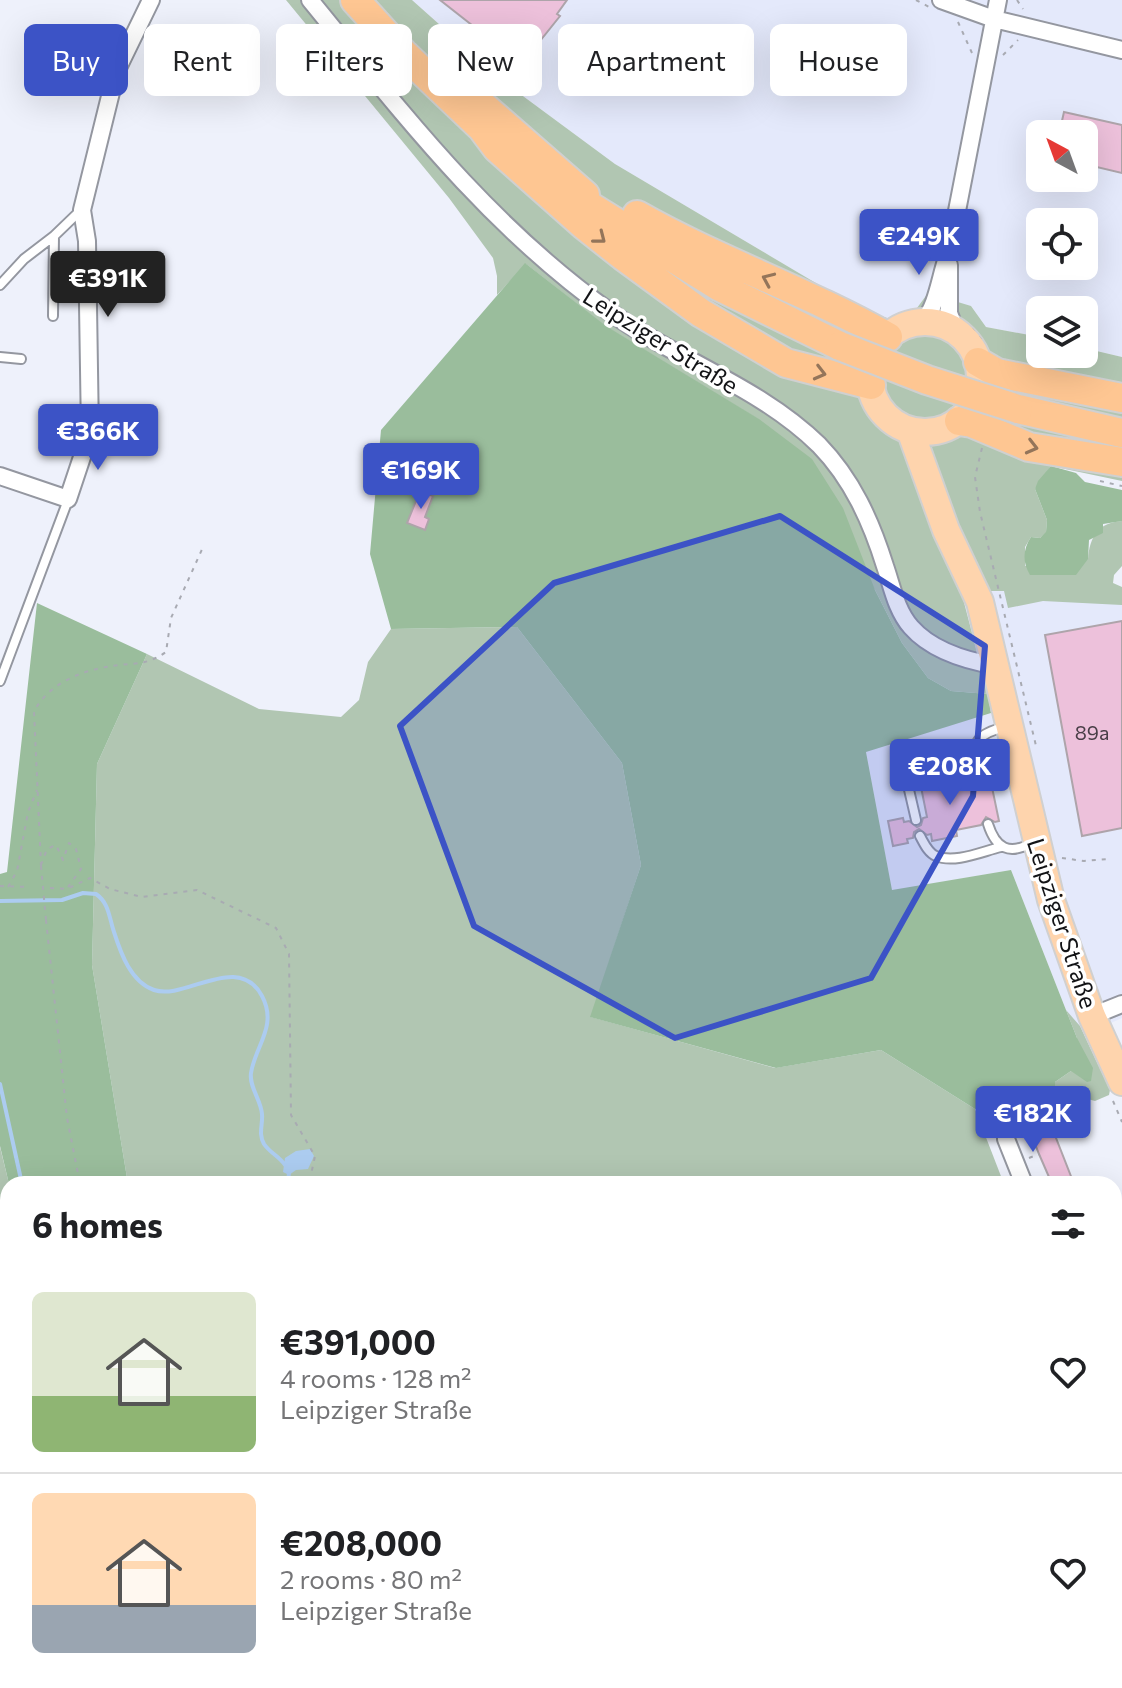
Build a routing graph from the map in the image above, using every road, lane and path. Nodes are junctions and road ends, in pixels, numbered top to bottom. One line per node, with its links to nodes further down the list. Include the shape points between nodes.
1 (151, 0): 15 (street, via 116,72)
2 (310, 0): 38 (street, Leipziger Straße, via 458,178 547,265 613,315 761,402 817,444 843,473 864,511 910,627 969,662)
3 (355, 0): 13 (highway)
4 (379, 0): 14 (highway, via 481,104)
5 (916, 0): 7 (path)
6 (998, 0): 9 (street)
7 (937, 4): 9 (street)
8 (956, 18): 12 (path, via 972,53)
9 (994, 19): 11 (street); 12 (street)
10 (1022, 36): 12 (path, via 998,63)
11 (1122, 50)
12 (987, 60): 18 (street)
13 (482, 128): 16 (highway, via 579,201); 27 (highway, one-way to 27, via 497,148 585,226 701,313 786,363)
14 (555, 168): 16 (highway); 23 (highway, one-way to 14, via 692,245)
15 (82, 210): 17 (lane); 35 (street, via 90,433)
16 (599, 210): 32 (highway, bridge, via 720,287 840,346 1018,409)
17 (54, 236): 19 (lane); 20 (lane)
18 (949, 252): 21 (street, via 932,310); 22 (street, via 949,313)
19 (0, 285)
20 (53, 316)
21 (922, 323): 22 (main road); 23 (main road)
22 (961, 328): 24 (main road); 24 (path, via 979,336)
23 (888, 337): 27 (main road, via 872,363)
24 (983, 356): 28 (highway, via 997,373); 29 (main road, via 979,388 968,412)
25 (0, 357): 26 (lane)
26 (21, 359)
27 (871, 385): 31 (main road, via 879,408)
28 (1122, 398)
29 (950, 425): 30 (highway); 31 (main road, via 931,432); 36 (main road, Leipziger Straße, via 935,456)
30 (988, 429): 33 (highway, one-way to 33, via 1029,447); 42 (path, via 975,477 980,512)
31 (910, 430): 36 (main road, Leipziger Straße)
32 (1122, 433)
33 (1122, 462)
34 (0, 476): 35 (street)
35 (68, 499): 39 (lane)
36 (937, 506): 38 (main road, Leipziger Straße, via 980,602)
37 (204, 545): 44 (path, via 171,618 166,652 151,662 61,681 43,696 34,711)
38 (997, 666): 40 (main road, Leipziger Straße)
39 (0, 681)
40 (1009, 726): 41 (lane, via 987,731); 48 (main road, Leipziger Straße)
41 (972, 753): 43 (lane); 45 (lane, via 915,771 907,781)
42 (1039, 760)
43 (975, 770)
44 (38, 789): 52 (path); 54 (path)
45 (916, 820)
46 (988, 824): 49 (lane)
47 (920, 836): 49 (lane, via 936,857 959,858)
48 (1035, 841): 49 (lane, via 1019,849); 59 (main road, Leipziger Straße)
49 (1001, 847)
50 (1061, 858): 51 (path)
51 (1108, 859)
52 (41, 866): 57 (path, via 47,849 56,845 63,860 69,843 76,849 81,869); 63 (path, bridge, via 67,1118)
53 (0, 886): 54 (path)
54 (8, 887): 55 (path)
55 (30, 887)
56 (50, 888): 57 (path)
57 (67, 889): 64 (path, via 90,878 142,897 197,890 276,928 289,954 291,1115 315,1156)
58 (1122, 1004): 59 (street)
59 (1092, 1016): 60 (main road, Leipziger Straße)
60 (1117, 1091): 61 (path)
61 (1122, 1122)
62 (1006, 1139): 65 (street)
63 (78, 1176)
64 (311, 1176)
65 (1021, 1176)

